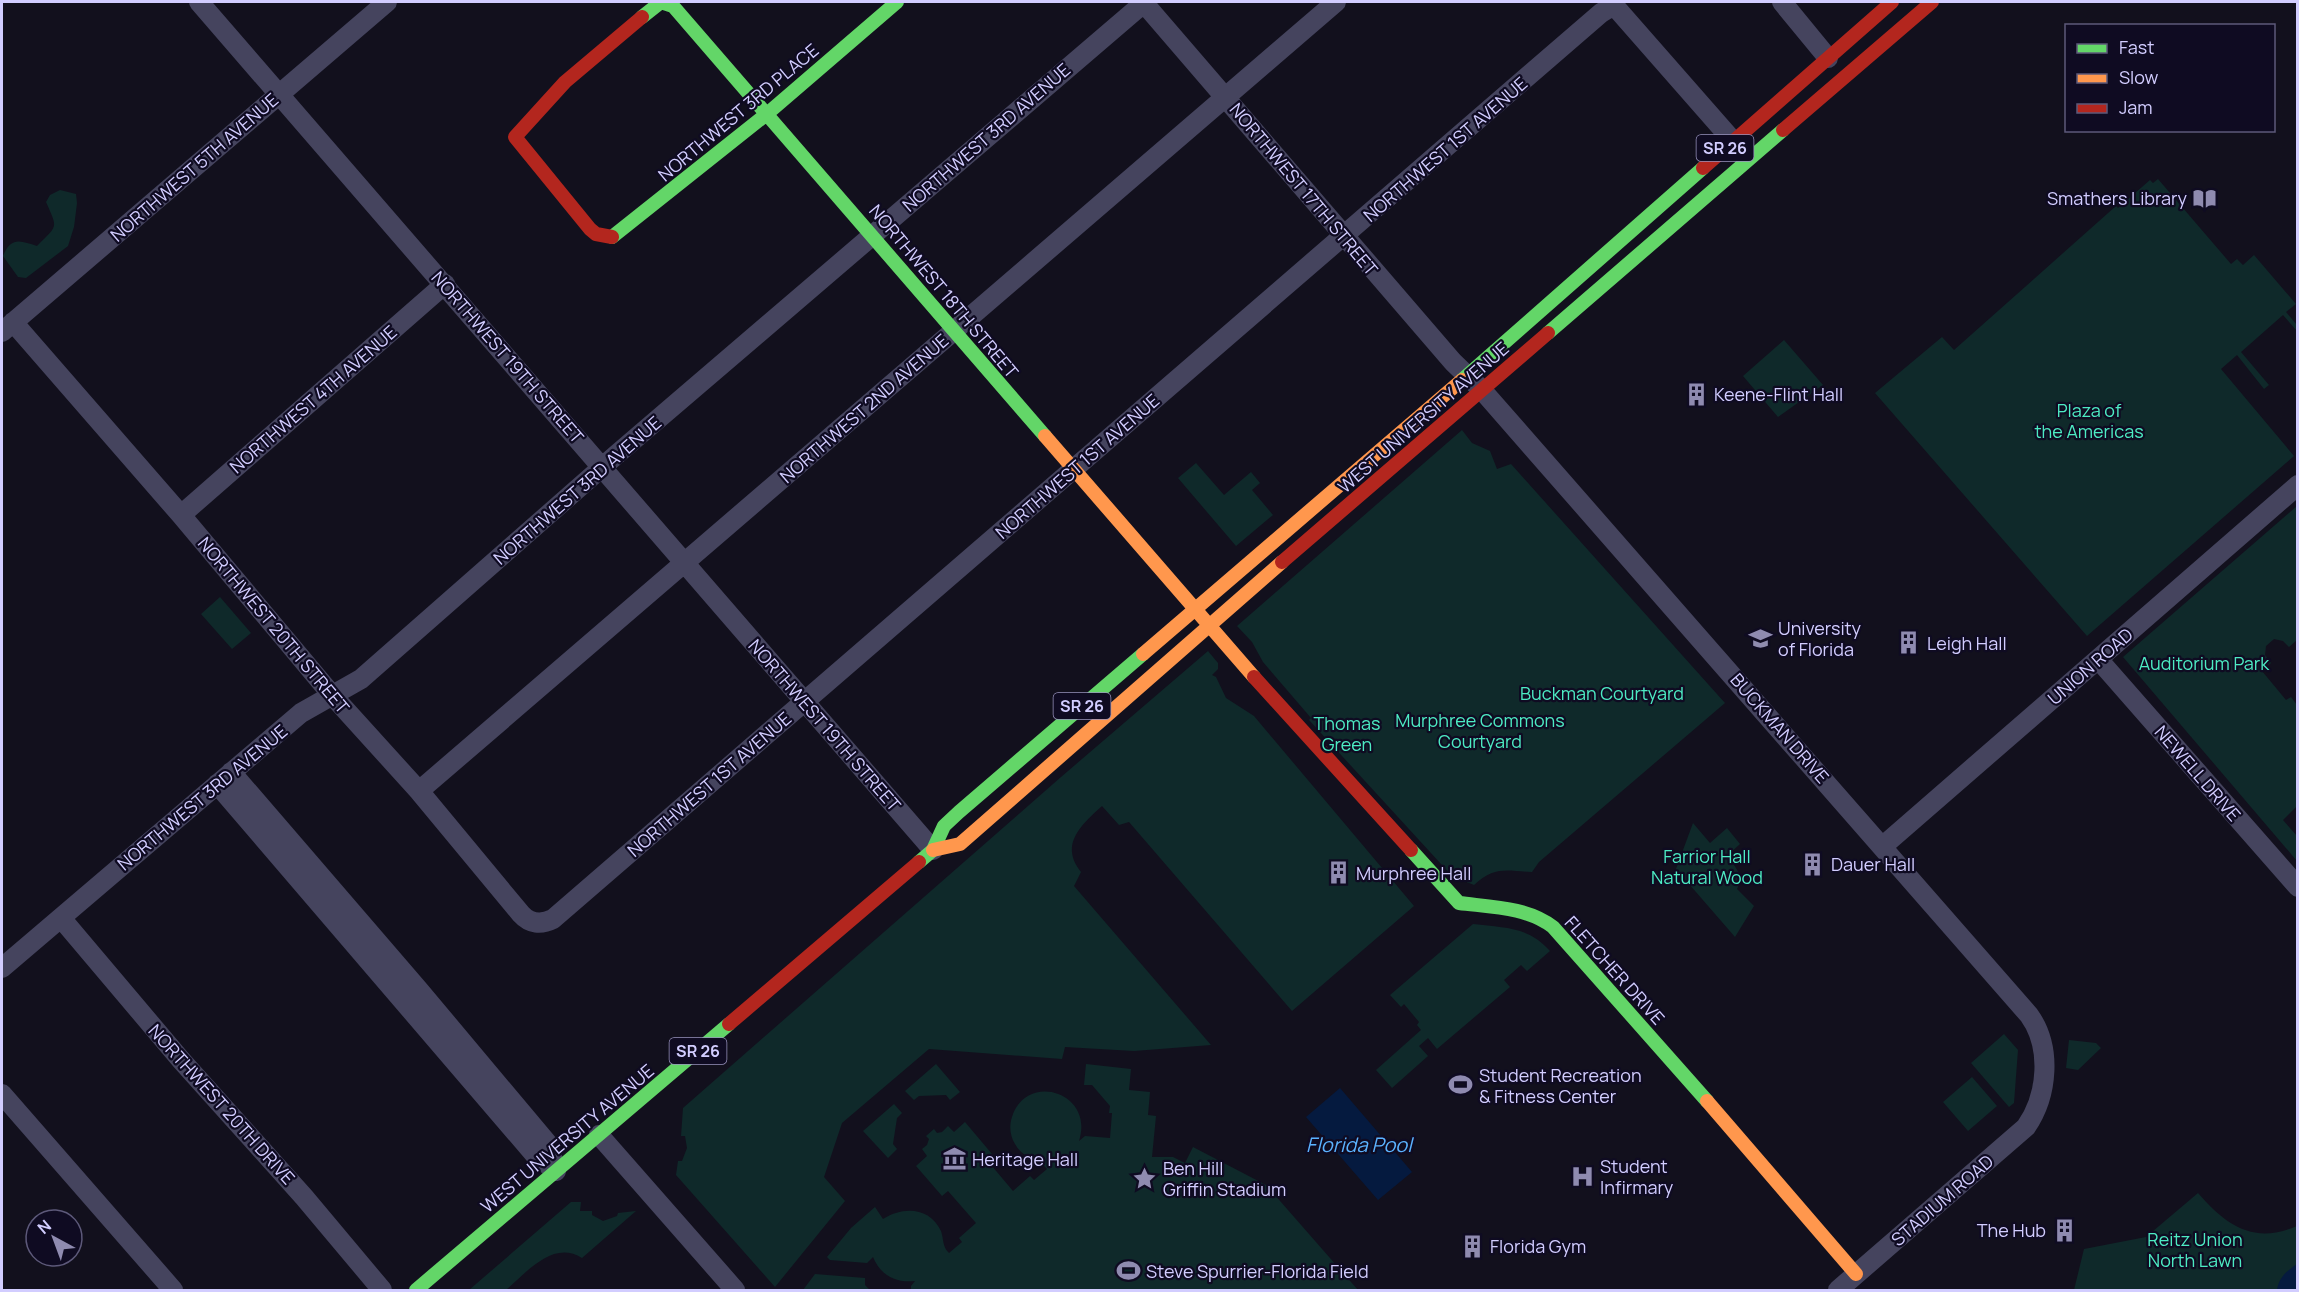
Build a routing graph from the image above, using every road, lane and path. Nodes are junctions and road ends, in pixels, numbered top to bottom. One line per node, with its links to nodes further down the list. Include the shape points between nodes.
1 (199, 2): 12 (street, NORTHWEST 19TH STREET)
2 (387, 2): 12 (street, NORTHWEST 5TH AVENUE)
3 (661, 2): 14 (main road, NORTHWEST 18TH STREET, via 673,6); 14 (main road, NORTHWEST 3RD PLACE, via 532,114 515,136 596,234 611,237)
4 (897, 2): 14 (main road, NORTHWEST 3RD PLACE)
5 (1144, 2): 13 (street, NORTHWEST 17TH STREET); 17 (street, NORTHWEST 3RD AVENUE)
6 (1336, 2): 13 (street, NORTHWEST 2ND AVENUE)
7 (1782, 2): 11 (street)
8 (1892, 2): 11 (main road, WEST UNIVERSITY AVENUE / SR 26)
9 (1932, 2): 16 (main road, WEST UNIVERSITY AVENUE / SR 26)
10 (1613, 3): 15 (street); 18 (street, NORTHWEST 1ST AVENUE)
11 (1828, 58): 15 (main road, WEST UNIVERSITY AVENUE / SR 26)
12 (279, 93): 19 (street, NORTHWEST 19TH STREET); 20 (street, NORTHWEST 5TH AVENUE)
13 (1226, 96): 18 (street, NORTHWEST 17TH STREET); 21 (street, NORTHWEST 2ND AVENUE)
14 (768, 113): 17 (main road, NORTHWEST 18TH STREET)
15 (1733, 141): 16 (street); 22 (main road, WEST UNIVERSITY AVENUE / SR 26)
16 (1749, 160): 23 (main road, WEST UNIVERSITY AVENUE / SR 26)
17 (873, 234): 21 (main road, NORTHWEST 18TH STREET); 24 (street, NORTHWEST 3RD AVENUE)
18 (1344, 236): 22 (street, NORTHWEST 17TH STREET); 25 (street, NORTHWEST 1ST AVENUE)
19 (445, 284): 24 (street, NORTHWEST 19TH STREET); 27 (street, NORTHWEST 4TH AVENUE)
20 (7, 327): 27 (street, NORTHWEST 20TH STREET)
21 (954, 330): 25 (main road, NORTHWEST 18TH STREET); 28 (street, NORTHWEST 2ND AVENUE)
22 (1466, 375): 23 (street, BUCKMAN DRIVE); 29 (main road, WEST UNIVERSITY AVENUE / SR 26)
23 (1482, 390): 30 (main road, WEST UNIVERSITY AVENUE / SR 26); 36 (street, BUCKMAN DRIVE)
24 (602, 467): 28 (street, NORTHWEST 19TH STREET); 32 (street, NORTHWEST 3RD AVENUE, via 361,679)
25 (1073, 470): 29 (main road, NORTHWEST 18TH STREET); 33 (street, NORTHWEST 1ST AVENUE)
26 (2298, 485): 31 (street, UNION ROAD)
27 (181, 514): 32 (street, NORTHWEST 20TH STREET)
28 (685, 563): 33 (street, NORTHWEST 19TH STREET); 35 (street, NORTHWEST 2ND AVENUE)
29 (1196, 608): 30 (main road, FLETCHER DRIVE); 37 (main road, WEST UNIVERSITY AVENUE / SR 26, via 944,826)
30 (1210, 625): 37 (main road, WEST UNIVERSITY AVENUE / SR 26, via 960,844); 46 (main road, FLETCHER DRIVE, via 1459,903 1526,912 1553,927)
31 (2098, 659): 36 (street, UNION ROAD); 38 (street, NEWELL DRIVE)
32 (332, 695): 34 (street, NORTHWEST 3RD AVENUE, via 301,713); 35 (street, NORTHWEST 20TH STREET)
33 (805, 701): 37 (street, NORTHWEST 19TH STREET); 40 (street, NORTHWEST 1ST AVENUE, via 553,919)
34 (224, 778): 39 (street, NORTHWEST 3RD AVENUE); 45 (street, via 387,967 536,1155)
35 (418, 791): 40 (street, NORTHWEST 20TH STREET, via 521,914)
36 (1883, 846): 43 (street, BUCKMAN DRIVE, via 2035,1023 2044,1058)
37 (933, 850): 44 (main road, WEST UNIVERSITY AVENUE / SR 26)
38 (2298, 887)
39 (61, 918): 41 (street, NORTHWEST 3RD AVENUE); 48 (street, NORTHWEST 20TH DRIVE)
40 (538, 923)
41 (2, 968)
42 (2, 1094): 47 (street)
43 (2039, 1103): 46 (street, STADIUM ROAD, via 2023,1130)
44 (599, 1135): 45 (main road, WEST UNIVERSITY AVENUE / SR 26); 50 (street)
45 (556, 1171): 49 (main road, WEST UNIVERSITY AVENUE / SR 26)
46 (1856, 1274): 51 (street, STADIUM ROAD)
47 (173, 1290)
48 (382, 1290)
49 (416, 1290)
50 (735, 1290)
51 (1838, 1290)

